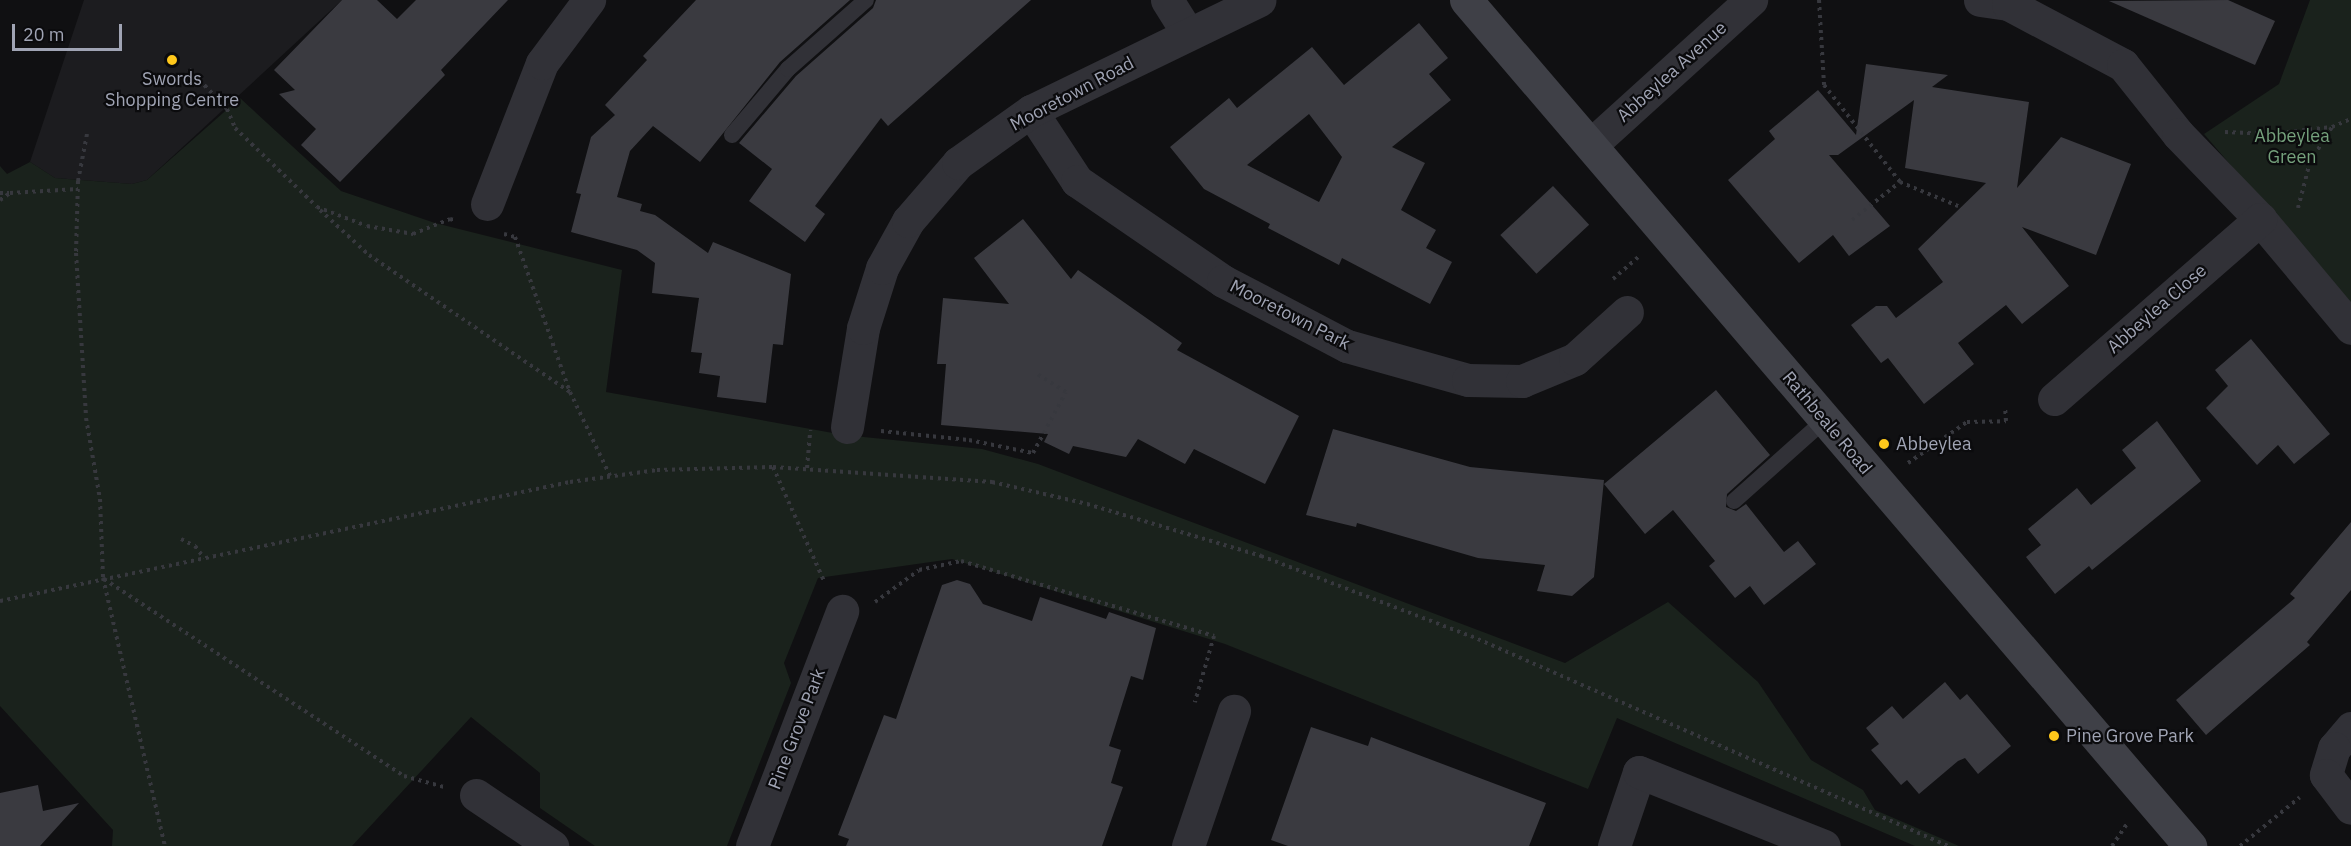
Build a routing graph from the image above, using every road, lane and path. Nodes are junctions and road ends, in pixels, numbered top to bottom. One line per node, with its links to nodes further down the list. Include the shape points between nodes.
1 (589, 0): 25 (street, via 542,63)
2 (866, 0): 16 (lane, via 788,69)
3 (1167, 0): 9 (street)
4 (1260, 0): 9 (street, Mooretown Road)
5 (1466, 0): 17 (main road, Rathbeale Road)
6 (1751, 0): 17 (street, Abbeylea Avenue)
7 (1819, 0): 18 (path, via 1824,85)
8 (1980, 0): 15 (street, via 2008,3 2123,65)
9 (1188, 33): 11 (street, Mooretown Road)
10 (189, 69): 24 (path, via 227,109 235,128)
11 (1031, 111): 31 (street, Mooretown Park, via 1077,181 1223,281 1347,346 1468,380 1522,381 1575,359); 39 (street, Mooretown Road, via 958,163 908,221 882,268 863,328)
12 (2351, 119): 13 (path)
13 (2332, 127): 15 (path, via 2272,134); 27 (path, via 2310,162 2298,208)
14 (87, 134): 19 (path)
15 (2178, 134): 26 (street)
16 (732, 135)
17 (1592, 144): 29 (main road, Rathbeale Road)
18 (1900, 182): 23 (path); 28 (path)
19 (78, 189): 21 (path); 47 (path, via 76,253 84,385 100,499)
20 (0, 193): 21 (path)
21 (10, 193): 22 (path)
22 (0, 200)
23 (1958, 206)
24 (317, 207): 25 (path, via 367,226 412,234 450,219); 34 (path, via 369,255)
25 (483, 215): 34 (path, via 515,237)
26 (2260, 219): 32 (street); 35 (street, Abbeylea Close)
27 (2302, 219)
28 (1852, 220)
29 (1676, 246): 30 (path, via 1643,252); 38 (main road, Rathbeale Road)
30 (1604, 287)
31 (1627, 312)
32 (2351, 328)
33 (1037, 374): 39 (path, via 1066,392 1033,453 969,440)
34 (570, 392): 42 (path)
35 (2054, 399)
36 (2005, 407): 43 (path, via 2006,421 1967,422)
37 (811, 419): 41 (path)
38 (1825, 420): 43 (main road, Rathbeale Road); 44 (lane)
39 (847, 427)
40 (773, 467): 41 (path); 42 (path, via 657,470); 48 (path, via 823,581)
41 (807, 468): 62 (path, via 992,482 1087,504 1262,556 1471,636)
42 (610, 477): 46 (path)
43 (1879, 484): 63 (main road, Rathbeale Road)
44 (1734, 501)
45 (181, 539): 46 (path, via 195,546)
46 (204, 558): 47 (path)
47 (103, 578): 49 (path); 54 (path, via 404,776); 56 (path)
48 (848, 598): 50 (path, via 878,603 919,570 961,561 1214,636); 58 (street, Pine Grove Park)
49 (0, 601)
50 (1194, 702)
51 (1234, 711): 59 (street)
52 (2351, 728): 53 (street, via 2334,747)
53 (2326, 775): 55 (street); 64 (path)
54 (476, 795): 57 (street)
55 (2351, 808)
56 (165, 846)
57 (552, 846)
58 (752, 846)
59 (1188, 846)
60 (1614, 846): 61 (street, via 1639,772)
61 (1824, 846)
62 (1948, 846)
63 (2190, 846)
64 (2240, 846)

